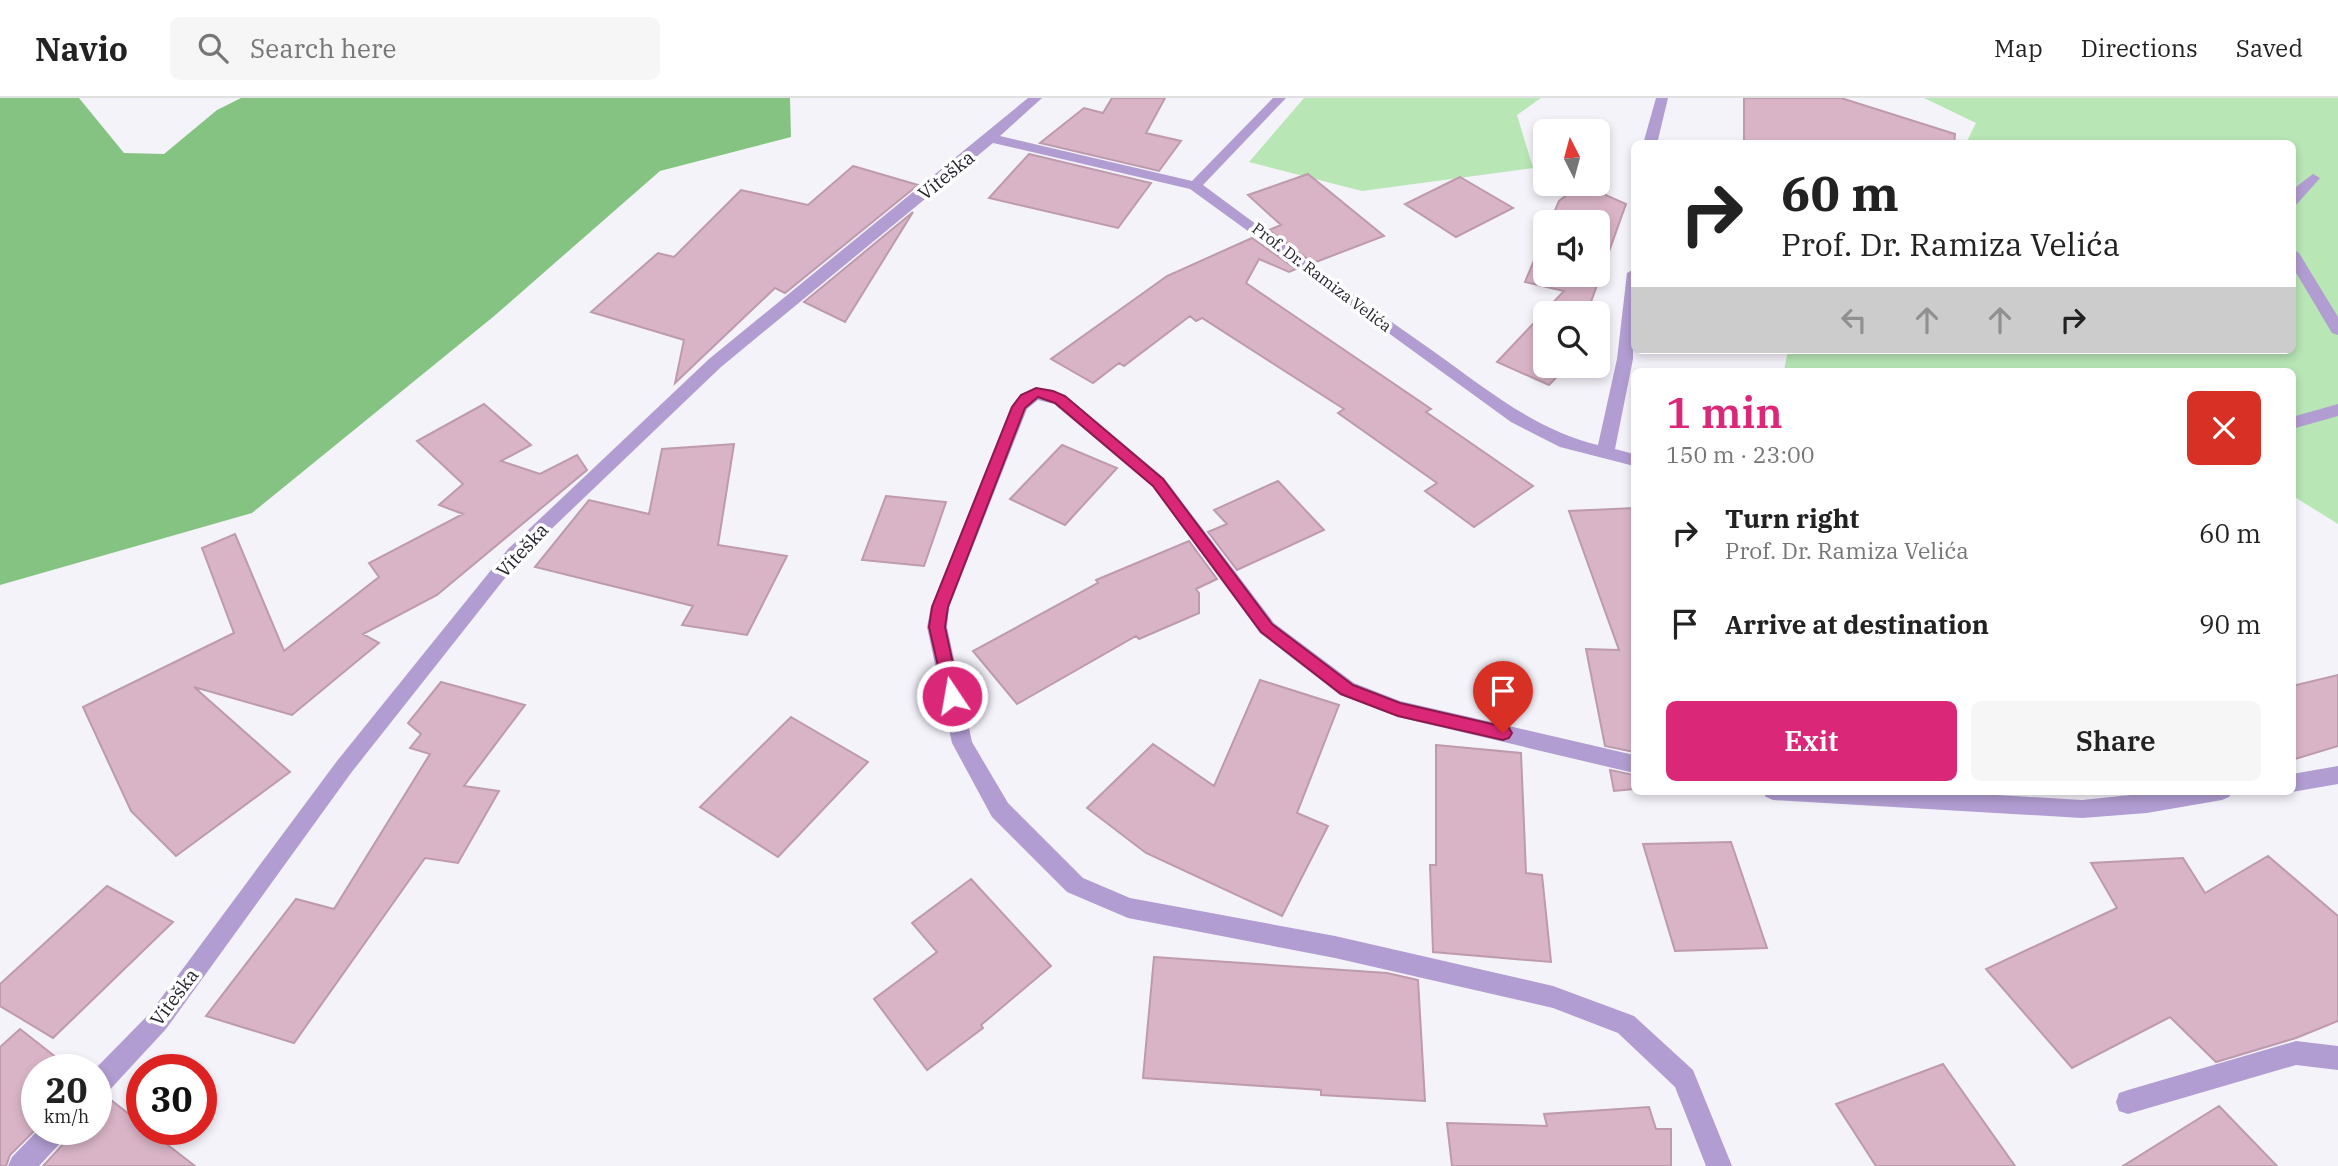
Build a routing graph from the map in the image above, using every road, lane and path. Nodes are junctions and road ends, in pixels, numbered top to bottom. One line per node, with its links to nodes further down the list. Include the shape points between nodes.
1 (1035, 98): 4 (street, Viteška)
2 (1280, 98): 7 (street)
3 (1662, 98): 5 (street)
4 (990, 138): 7 (street, Prof. Dr. Ramiza Velića); 22 (street, Viteška, via 715,363 514,554 344,767 158,1021)
5 (1651, 140)
6 (2313, 178): 8 (street)
7 (1195, 186): 14 (street, Prof. Dr. Ramiza Velića, via 1517,418 1566,443)
8 (2296, 195)
9 (2296, 260): 11 (street)
10 (1631, 302): 14 (street, via 1625,359)
11 (2338, 330)
12 (2338, 410): 13 (street)
13 (2296, 422)
14 (1605, 454): 15 (street, Prof. Dr. Ramiza Velića)
15 (1631, 459)
16 (1631, 763): 26 (street, via 1398,709 1347,689 1267,628 1158,482 1060,400 1036,393 1018,407 940,607 937,627 962,743 1000,810 1075,885 1128,908 1335,947 1553,997 1626,1024 1684,1079)
17 (2338, 775): 18 (street)
18 (2296, 782)
19 (1846, 795): 20 (street, via 2082,808)
20 (2199, 795)
21 (2338, 1058): 23 (street, via 2296,1053)
22 (112, 1069)
23 (2129, 1102)
24 (41, 1145): 25 (street)
25 (21, 1166)
26 (1719, 1166)

